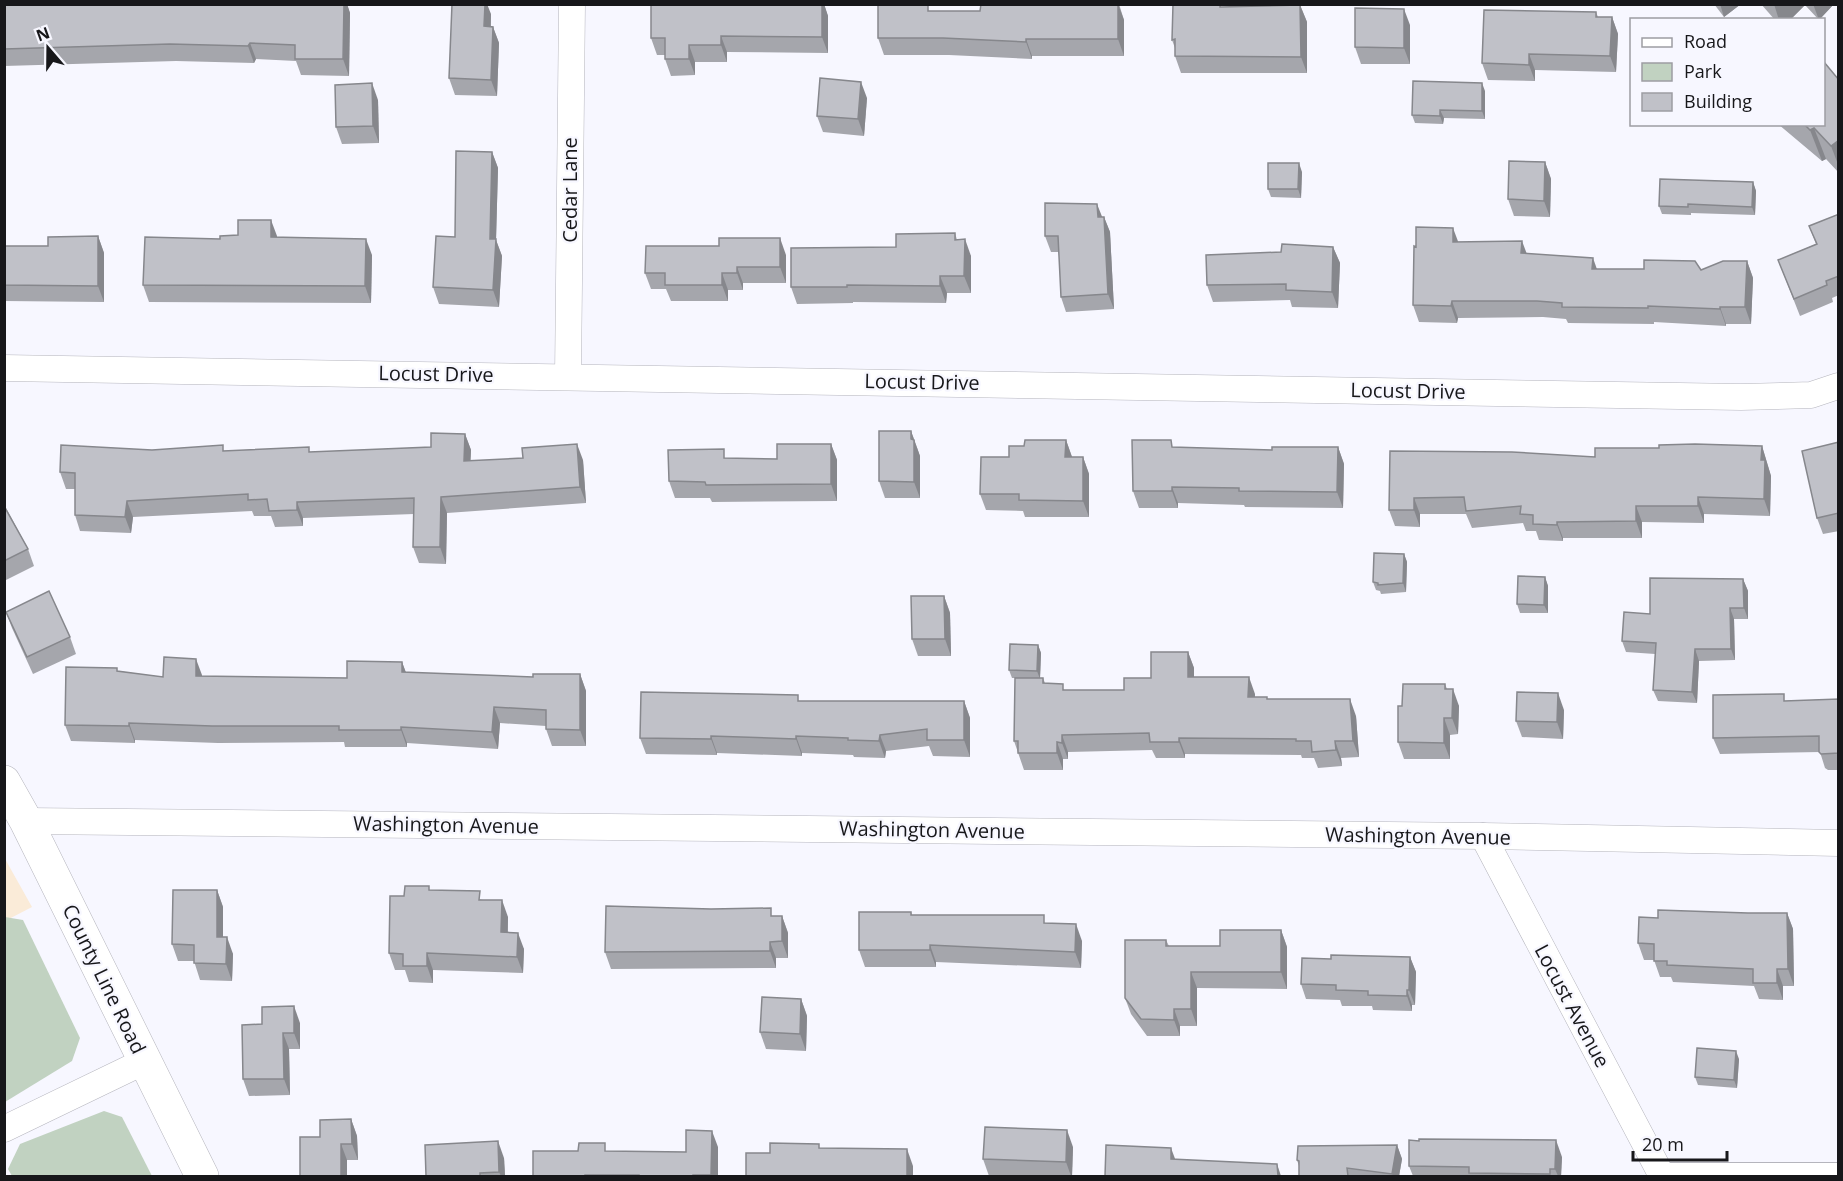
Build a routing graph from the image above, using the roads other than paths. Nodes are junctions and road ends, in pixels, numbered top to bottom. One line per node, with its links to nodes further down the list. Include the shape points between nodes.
1 (572, 4): 3 (street, Cedar Lane)
2 (4, 368): 3 (street, Locust Drive)
3 (568, 376): 4 (street, Locust Drive, via 1741,397 1811,395)
4 (1839, 386)
5 (4, 782): 6 (main road, County Line Road)
6 (26, 821): 7 (street, Washington Avenue); 9 (main road, County Line Road)
7 (1483, 836): 8 (street, Washington Avenue); 12 (street, Locust Avenue)
8 (1839, 843)
9 (145, 1061): 10 (street); 13 (main road, County Line Road)
10 (4, 1129)
11 (1839, 1170): 12 (lane)
12 (1660, 1173)
13 (202, 1176)

